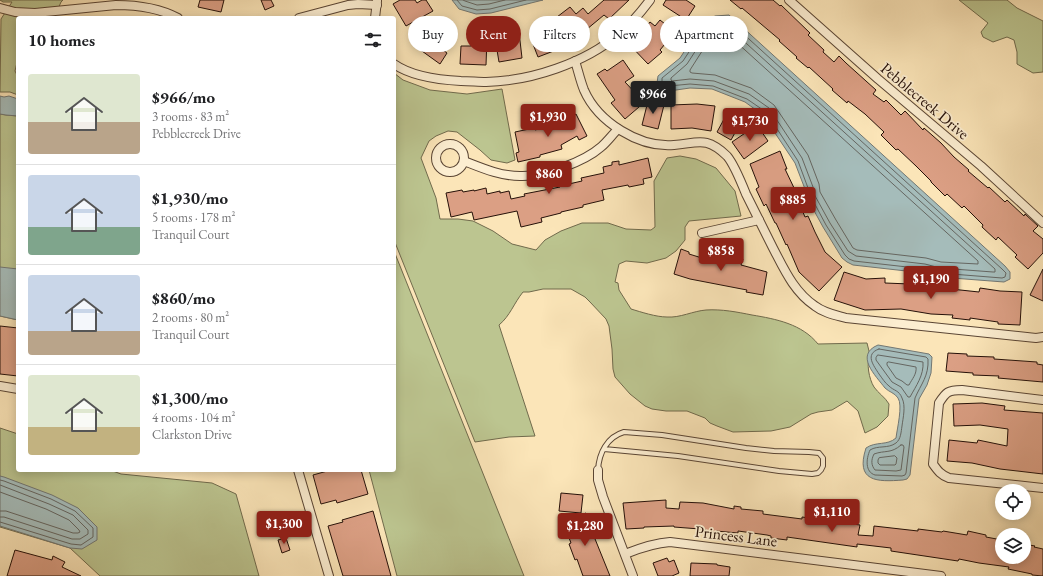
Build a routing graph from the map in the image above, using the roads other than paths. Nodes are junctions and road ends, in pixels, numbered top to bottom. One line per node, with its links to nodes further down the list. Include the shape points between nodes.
1 (650, 0): 9 (street, via 621,33)
2 (789, 0): 14 (street, Pebblecreek Drive)
3 (127, 2): 5 (street, via 35,13); 6 (street)
4 (377, 2): 7 (street, via 348,5); 8 (street)
5 (0, 8)
6 (172, 16)
7 (307, 16)
8 (375, 16)
9 (575, 61): 10 (street, via 536,75 486,82 424,76); 11 (street, via 584,91 597,112)
10 (396, 65)
11 (618, 129): 12 (street, via 601,148 549,172 521,176 504,174); 13 (street, via 632,137 656,144 703,142 720,150 729,159)
12 (464, 161)
13 (758, 220): 15 (street); 16 (street, via 791,282 816,307 828,313 846,318)
14 (1043, 223)
15 (702, 233)
16 (1043, 337)
17 (0, 386): 18 (street)
18 (16, 389)
19 (1043, 400): 23 (street, via 952,390 944,395 939,403 933,464 937,471 949,478)
20 (604, 449): 20 (lane, via 618,434 631,432 746,448 819,453 823,458 823,466 818,473 812,474); 21 (lane)
21 (598, 470): 24 (street, via 601,490)
22 (299, 472): 25 (street)
23 (1043, 488)
24 (625, 554): 26 (street); 27 (street, Princess Lane, via 670,542)
25 (329, 576)
26 (634, 576)
27 (941, 576)

